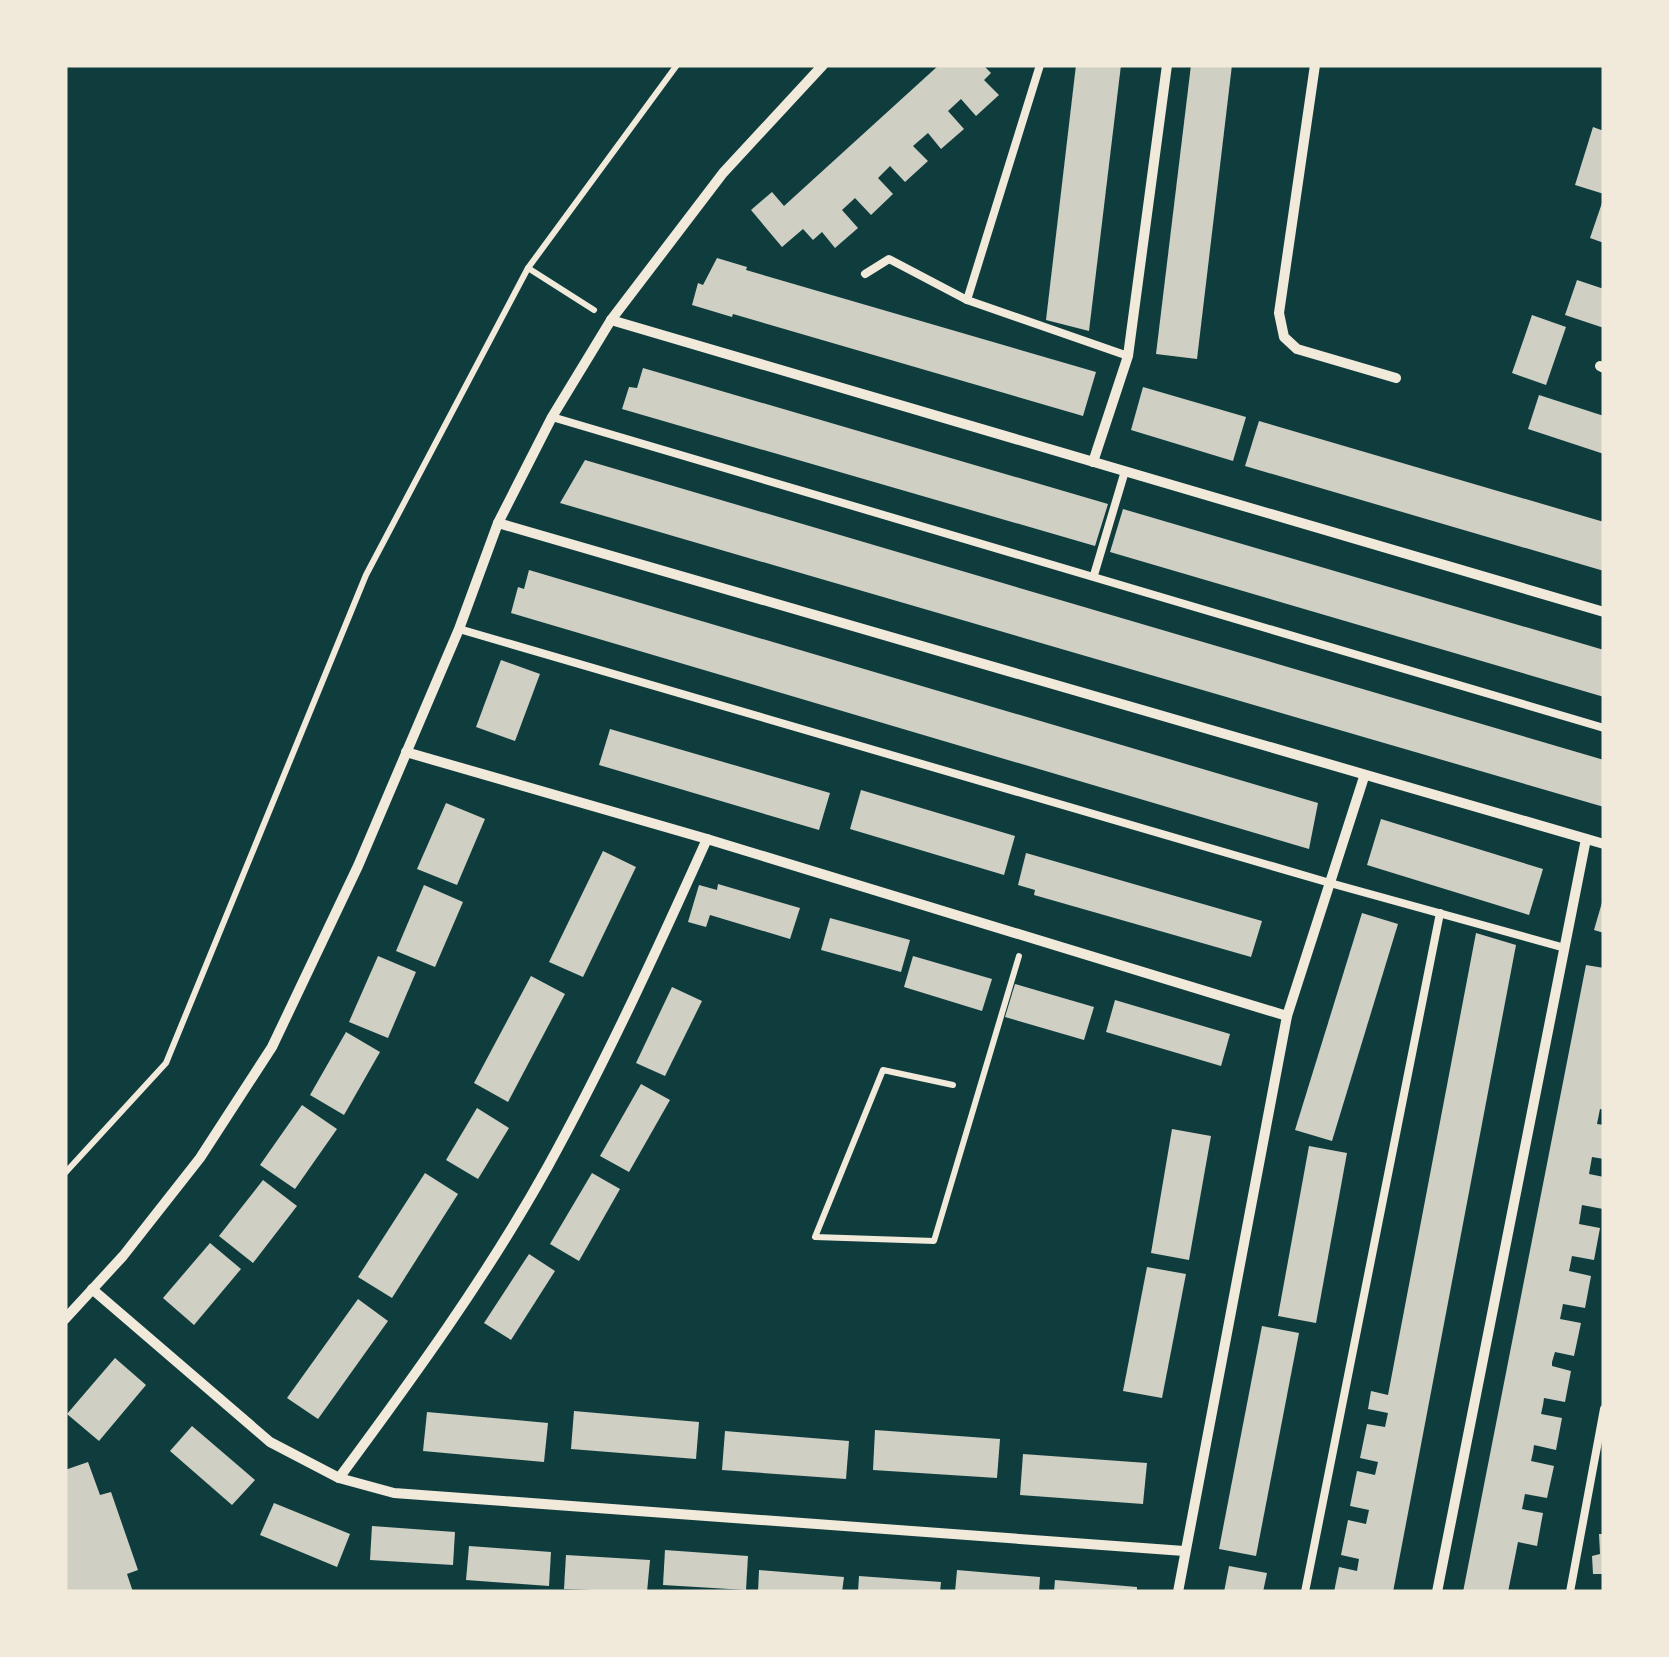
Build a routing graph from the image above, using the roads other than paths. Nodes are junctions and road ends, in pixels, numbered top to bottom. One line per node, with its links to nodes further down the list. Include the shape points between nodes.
1 (823, 65): 7 (street, via 722,173)
2 (1040, 65): 6 (lane)
3 (1167, 65): 8 (street)
4 (1315, 65): 9 (street, via 1279,313 1284,337 1297,348)
5 (864, 274): 6 (lane, via 889,259)
6 (968, 300): 8 (lane)
7 (612, 320): 10 (street); 11 (street)
8 (1128, 356): 11 (street)
9 (1396, 378)
10 (552, 417): 13 (street); 14 (lane)
11 (1093, 462): 12 (street)
12 (1125, 472): 14 (lane); 15 (street)
13 (498, 524): 16 (street); 19 (street)
14 (1094, 576): 17 (lane)
15 (1604, 612)
16 (459, 629): 18 (street); 23 (lane)
17 (1604, 728)
18 (406, 752): 21 (street); 27 (street, via 272,1047 200,1158)
19 (1364, 777): 20 (street); 23 (street)
20 (1586, 839): 22 (street); 25 (street)
21 (708, 840): 26 (street); 30 (street, via 546,1170 417,1372)
22 (1604, 844)
23 (1330, 883): 24 (lane); 26 (street)
24 (1440, 914): 25 (lane); 33 (lane)
25 (1565, 948): 34 (street)
26 (1288, 1016): 31 (street)
27 (92, 1290): 28 (street); 30 (street, via 270,1442)
28 (65, 1320)
29 (1604, 1409): 35 (lane)
30 (340, 1478): 31 (street, via 394,1493)
31 (1184, 1552): 32 (street)
32 (1178, 1592)
33 (1306, 1592)
34 (1437, 1592)
35 (1570, 1592)

